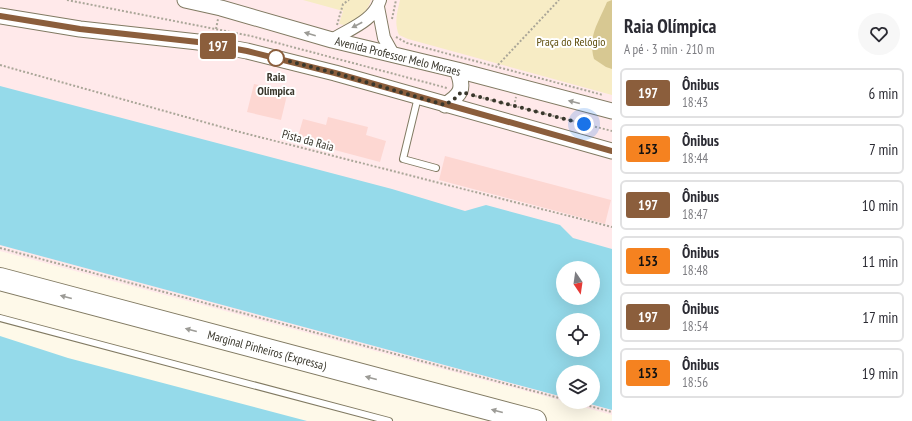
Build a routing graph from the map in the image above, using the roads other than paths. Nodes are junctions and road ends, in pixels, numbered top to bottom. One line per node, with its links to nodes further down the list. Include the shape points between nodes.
1 (185, 0): 4 (street, Avenida Professor Melo Moraes, one-way to 1)
2 (379, 4): 4 (street, one-way to 4, via 365,21); 5 (street, via 384,38)
3 (0, 16): 7 (street, via 80,29 198,42 247,51)
4 (332, 40): 5 (street, Avenida Professor Melo Moraes)
5 (394, 56): 6 (street, Avenida Professor Melo Moraes)
6 (457, 70): 8 (street, via 461,78 461,92); 9 (street, Avenida Professor Melo Moraes, one-way to 6)
7 (418, 97): 8 (street); 11 (lane, via 403,159)
8 (445, 105): 10 (street)
9 (612, 111)
10 (612, 151)
11 (436, 168)
12 (0, 279): 15 (highway, Marginal Pinheiros (Expressa), one-way to 12)
13 (0, 318): 14 (lane)
14 (389, 421)
15 (535, 421)

